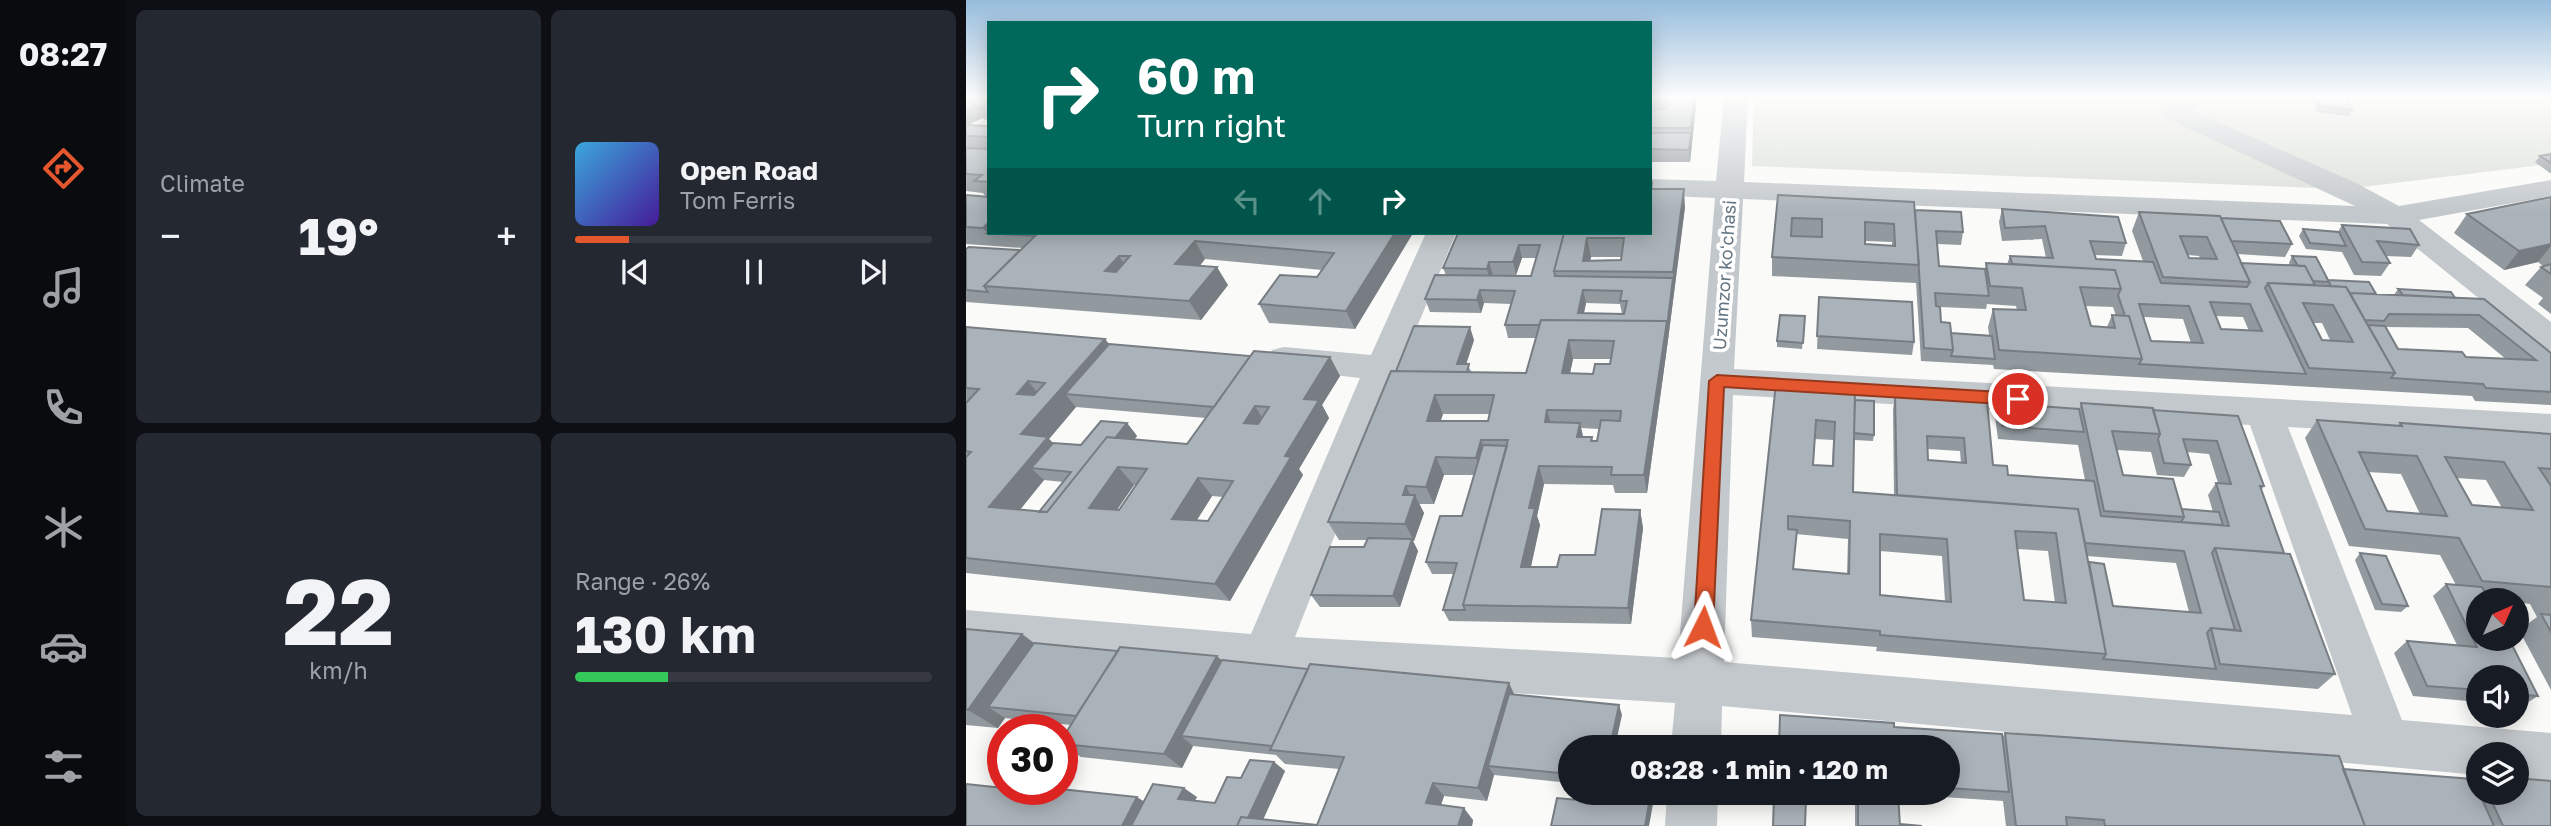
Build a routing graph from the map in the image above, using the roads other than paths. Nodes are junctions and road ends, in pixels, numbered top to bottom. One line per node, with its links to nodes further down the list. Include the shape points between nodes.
1 (1734, 136): 4 (street, Uzumzor koʻchasi)
2 (2226, 136): 6 (lane)
3 (1652, 187): 4 (street)
4 (1731, 188): 6 (street); 11 (street, Uzumzor koʻchasi)
5 (2551, 188): 6 (street)
6 (2395, 216): 8 (street)
7 (1440, 235): 10 (street)
8 (2551, 339)
9 (1257, 357): 10 (street)
10 (1382, 368): 15 (street)
11 (1717, 381): 12 (street); 16 (street, Uzumzor koʻchasi)
12 (2264, 414): 13 (street); 18 (street)
13 (2551, 428)
14 (966, 630): 15 (street)
15 (1264, 657): 16 (street)
16 (1701, 682): 17 (street, Uzumzor koʻchasi); 18 (street)
17 (1697, 735)
18 (2386, 741): 19 (street)
19 (2466, 749)
20 (2529, 755): 21 (street)
21 (2551, 758)
22 (1692, 805): 23 (street)
23 (1691, 826)

